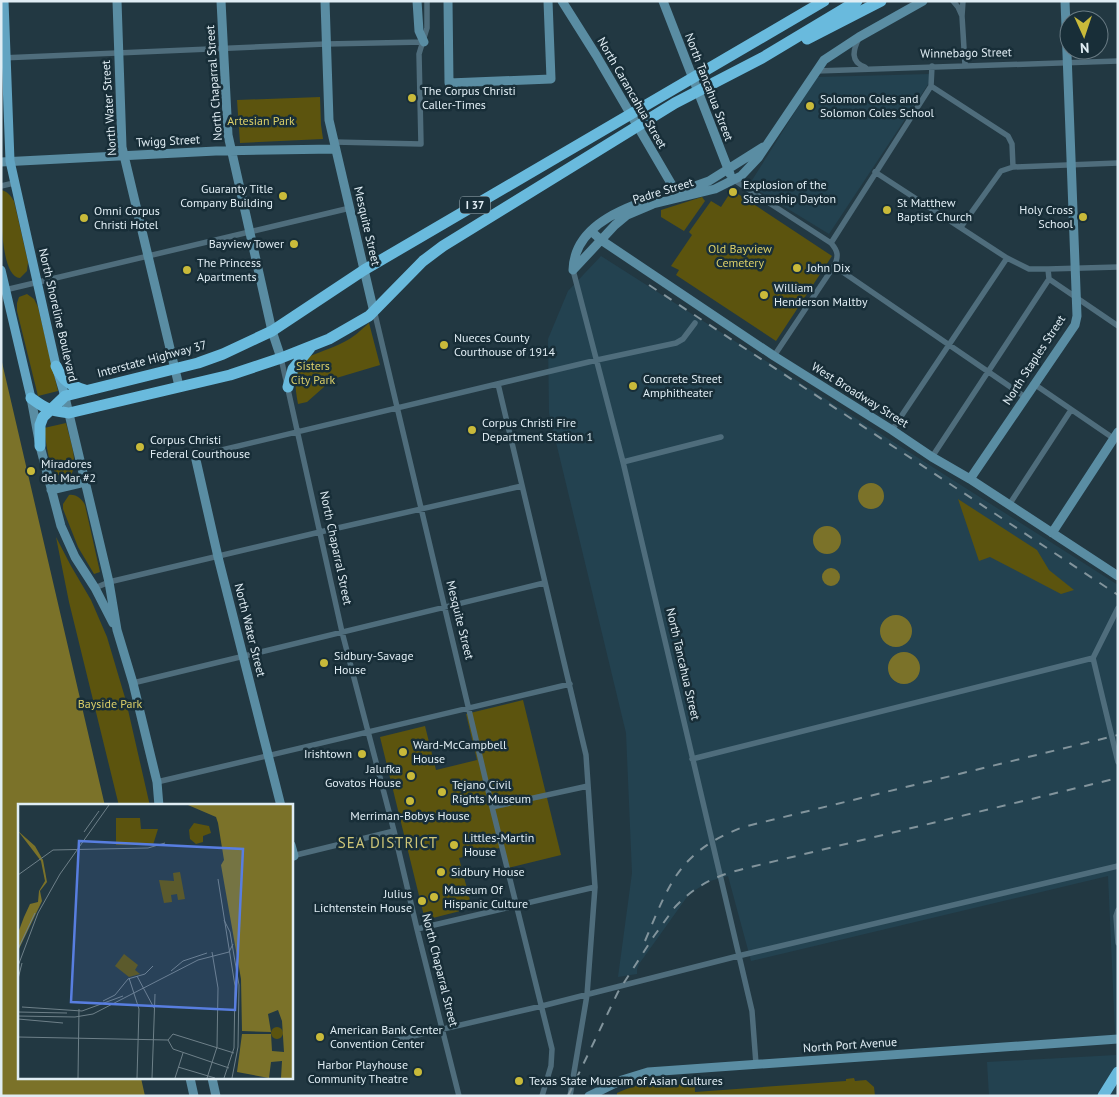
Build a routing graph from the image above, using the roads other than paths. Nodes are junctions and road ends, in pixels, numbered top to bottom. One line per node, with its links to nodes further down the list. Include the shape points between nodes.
1 (4, 1): 26 (main road, North Shoreline Boulevard)
2 (117, 1): 25 (street, North Water Street)
3 (221, 1): 24 (street, North Chaparral Street)
4 (325, 1): 22 (street, Mesquite Street)
5 (418, 1): 21 (street, via 419,31)
6 (427, 1): 21 (street)
7 (448, 1): 8 (street, via 449,83 551,79)
8 (548, 1)
9 (562, 1): 48 (street, North Carancahua Street)
10 (663, 1): 43 (street, North Tancahua Street)
11 (811, 1): 23 (highway)
12 (824, 1): 23 (highway, I 37)
13 (857, 1): 27 (highway, I 37)
14 (881, 1): 27 (highway, via 793,46)
15 (922, 1): 20 (street)
16 (953, 1): 19 (street)
17 (964, 1): 19 (street)
18 (1064, 1): 29 (street, North Staples Street)
19 (962, 16): 30 (street)
20 (859, 37): 32 (street, via 853,53 855,60); 33 (street, Padre Street, via 824,60)
21 (424, 42): 22 (street); 36 (street, Twigg Street, via 419,54 421,144)
22 (326, 44): 24 (street); 36 (street, Mesquite Street, via 329,120)
23 (745, 47): 61 (highway, I 37)
24 (224, 49): 25 (street); 37 (street, North Chaparral Street)
25 (118, 54): 26 (street); 38 (street, North Water Street)
26 (4, 58): 39 (main road, North Shoreline Boulevard)
27 (762, 58): 68 (highway, I 37, via 667,108 443,246 423,261)
28 (1118, 61): 29 (street, Winnebago Street)
29 (1067, 63): 30 (street, Winnebago Street); 41 (street, North Staples Street)
30 (965, 65): 31 (street, Winnebago Street)
31 (932, 66): 32 (street, Winnebago Street); 34 (street)
32 (869, 69): 33 (street, Winnebago Street)
33 (816, 71): 35 (street, Padre Street)
34 (932, 86): 42 (street, via 1008,136 1012,144); 44 (street)
35 (767, 144): 43 (street, Padre Street); 45 (street, Padre Street, via 750,168)
36 (334, 146): 37 (street, Twigg Street); 49 (street, Mesquite Street)
37 (231, 151): 38 (street, Twigg Street); 52 (street, North Chaparral Street)
38 (124, 156): 39 (street, Twigg Street); 55 (street, North Water Street)
39 (6, 162): 46 (main road, North Shoreline Boulevard)
40 (1118, 163): 41 (street)
41 (1071, 165): 42 (street); 59 (street, North Staples Street)
42 (1013, 167): 50 (street, via 1001,171)
43 (728, 170): 45 (street, North Tancahua Street); 48 (street, Padre Street)
44 (875, 172): 50 (street); 54 (street)
45 (734, 180): 48 (street, Padre Street, via 715,189); 54 (street)
46 (14, 184): 47 (street); 65 (main road, North Shoreline Boulevard)
47 (1, 186)
48 (678, 195): 51 (street, Padre Street, via 649,200 623,210); 53 (street, Padre Street, via 627,215)
49 (350, 208): 52 (street); 61 (street, Mesquite Street)
50 (961, 227): 56 (street)
51 (591, 231): 53 (street, West Broadway Street); 62 (street, Padre Street, via 577,249)
52 (250, 232): 55 (street); 71 (street, North Chaparral Street)
53 (601, 240): 62 (street, Padre Street); 74 (street, West Broadway Street)
54 (831, 243): 57 (street, via 838,258)
55 (149, 256): 65 (street); 78 (street, North Water Street)
56 (1007, 258): 63 (street, via 1029,269); 72 (street)
57 (834, 266): 72 (street); 74 (street)
58 (1118, 267): 59 (street)
59 (1074, 269): 63 (street); 67 (street, North Staples Street)
60 (1, 270): 66 (main road, North Shoreline Boulevard)
61 (364, 270): 68 (street, Mesquite Street); 71 (highway, Interstate Highway 37)
62 (574, 270): 76 (street, North Tancahua Street)
63 (1048, 270): 64 (street)
64 (1049, 279): 67 (street); 79 (street)
65 (38, 282): 66 (street); 77 (main road, North Shoreline Boulevard)
66 (5, 290): 87 (main road, North Shoreline Boulevard)
67 (1076, 298): 70 (street); 81 (street, North Staples Street, via 1075,325)
68 (372, 312): 73 (highway); 88 (street, Mesquite Street)
69 (695, 323): 76 (street, via 676,343)
70 (1118, 326)
71 (272, 331): 75 (street, North Chaparral Street); 78 (highway, Interstate Highway 37, via 223,354)
72 (950, 344): 79 (street); 92 (street)
73 (312, 346): 75 (highway); 83 (highway, via 293,369)
74 (774, 356): 92 (street, West Broadway Street)
75 (281, 358): 82 (highway, via 230,375); 83 (street, North Chaparral Street)
76 (597, 360): 80 (street); 99 (street, North Tancahua Street)
77 (56, 366): 84 (highway, via 66,382); 85 (main road, North Shoreline Boulevard)
78 (175, 368): 82 (street, North Water Street); 84 (highway, Interstate Highway 37)
79 (988, 371): 86 (street); 97 (street)
80 (498, 384): 88 (street); 102 (street)
81 (1034, 384): 86 (street, North Staples Street); 90 (street)
82 (179, 386): 91 (highway)
83 (288, 387): 93 (street, North Chaparral Street)
84 (85, 390): 85 (highway, Interstate Highway 37)
85 (64, 395): 89 (highway, Interstate Highway 37); 91 (street, North Shoreline Boulevard)
86 (1025, 397): 100 (street, North Staples Street)
87 (31, 398): 89 (highway); 96 (street, North Shoreline Boulevard)
88 (397, 408): 93 (street); 105 (street, Mesquite Street)
89 (48, 410): 91 (highway); 96 (highway, via 40,426)
90 (1072, 410): 94 (street); 104 (street)
91 (69, 413): 101 (street, North Shoreline Boulevard)
92 (892, 430): 97 (street, West Broadway Street)
93 (298, 433): 98 (street, via 205,454); 106 (street, North Chaparral Street)
94 (1116, 435): 107 (street)
95 (721, 437): 99 (street)
96 (40, 446): 103 (street, North Shoreline Boulevard)
97 (932, 458): 100 (street, West Broadway Street)
98 (196, 460): 108 (street, North Water Street)
99 (623, 462): 124 (street, North Tancahua Street)
100 (970, 479): 104 (street, West Broadway Street)
101 (85, 482): 103 (street); 110 (street, North Shoreline Boulevard)
102 (522, 486): 105 (street); 111 (street)
103 (51, 490): 112 (street, North Shoreline Boulevard, via 61,526)
104 (1008, 505): 107 (street, West Broadway Street)
105 (422, 509): 106 (street); 113 (street, Mesquite Street)
106 (320, 532): 108 (street); 116 (street, North Chaparral Street)
107 (1052, 533): 109 (street, West Broadway Street)
108 (218, 557): 110 (street); 117 (street, North Water Street)
109 (1118, 576)
110 (110, 582): 112 (street); 115 (street, North Shoreline Boulevard)
111 (544, 583): 113 (street); 120 (street)
112 (95, 588): 115 (street, North Shoreline Boulevard)
113 (444, 608): 116 (street); 121 (street, Mesquite Street)
114 (1117, 610): 118 (street)
115 (117, 630): 119 (street, North Shoreline Boulevard)
116 (342, 632): 117 (street); 122 (street, North Chaparral Street)
117 (244, 656): 119 (street); 123 (street, North Water Street)
118 (1093, 658): 124 (street); 125 (street)
119 (133, 683): 126 (street, North Shoreline Boulevard)
120 (570, 684): 121 (street); 127 (street, via 586,755)
121 (469, 708): 122 (street); 130 (street, Mesquite Street)
122 (370, 732): 123 (street); 131 (street, North Chaparral Street)
123 (268, 757): 126 (street); 129 (street, North Water Street)
124 (692, 759): 139 (street, North Tancahua Street)
125 (1118, 762)
126 (157, 782): 128 (street, North Shoreline Boulevard)
127 (588, 786): 130 (street); 134 (street)
128 (159, 804)
129 (280, 804)
130 (492, 806): 135 (street, Mesquite Street)
131 (394, 831): 132 (street); 137 (street, North Chaparral Street)
132 (293, 856)
133 (1118, 866): 139 (street)
134 (595, 887): 135 (street); 140 (street)
135 (516, 906): 137 (street); 141 (street, Mesquite Street)
136 (1118, 910): 138 (street)
137 (417, 929): 142 (street, North Chaparral Street)
138 (1118, 943)
139 (738, 956): 140 (street); 145 (street, North Tancahua Street, via 752,1011)
140 (587, 995): 141 (street); 153 (street)
141 (542, 1006): 142 (street); 152 (street, Mesquite Street, via 552,1049 551,1066)
142 (443, 1030): 144 (street); 151 (street, North Chaparral Street)
143 (1118, 1039): 145 (street, North Port Avenue)
144 (396, 1040)
145 (756, 1064): 154 (street, North Port Avenue, via 648,1072)
146 (1118, 1072): 155 (highway)
147 (190, 1080): 149 (street)
148 (212, 1080): 150 (street)
149 (194, 1096)
150 (216, 1096)
151 (459, 1096)
152 (542, 1096)
153 (570, 1096)
154 (589, 1096)
155 (1103, 1096)

